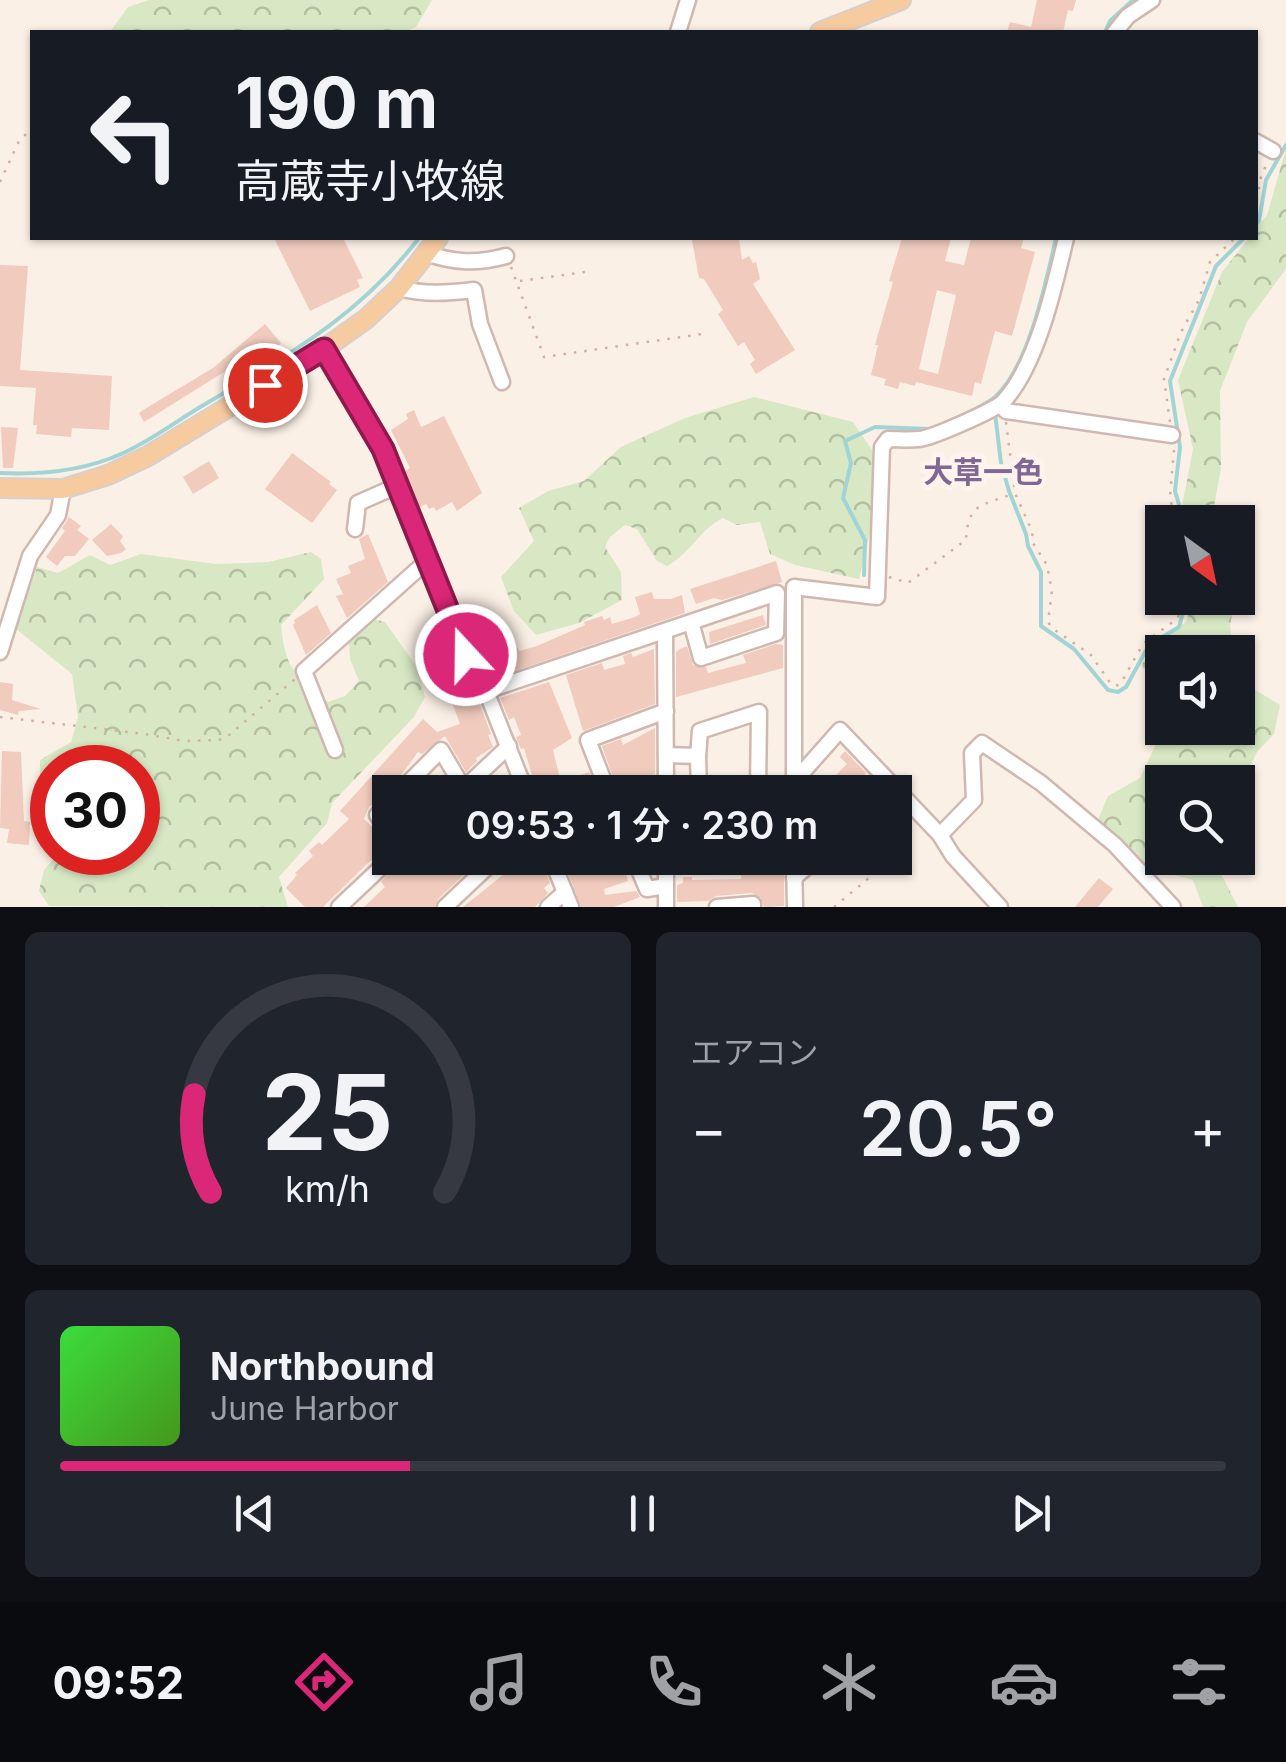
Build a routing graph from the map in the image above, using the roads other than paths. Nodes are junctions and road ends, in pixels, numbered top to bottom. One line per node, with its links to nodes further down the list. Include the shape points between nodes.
1 (688, 0): 4 (street)
2 (901, 0): 5 (main road)
3 (1152, 0): 6 (street)
4 (679, 30)
5 (825, 30)
6 (1117, 30)
7 (1258, 143): 8 (street)
8 (1273, 151)
9 (436, 240): 11 (main road)
10 (1066, 240): 16 (street, via 1036,342)
11 (426, 254): 12 (street, via 453,263); 13 (main road)
12 (506, 256)
13 (400, 288): 14 (main road); 15 (street, via 474,290)
14 (324, 349): 18 (street); 20 (main road, via 148,456)
15 (502, 382)
16 (1003, 408): 17 (street); 40 (street, via 935,436 888,439 882,447 877,596 794,587)
17 (1172, 435)
18 (398, 485): 21 (street, via 358,502); 22 (street)
19 (0, 488): 20 (main road)
20 (63, 489): 25 (street, via 58,515 30,556)
21 (355, 529)
22 (428, 560): 26 (street); 29 (street, via 304,671)
23 (691, 622): 23 (street, via 701,658 776,632 777,592); 24 (street)
24 (666, 631): 27 (street); 28 (street, via 486,691)
25 (0, 652)
26 (466, 655)
27 (666, 711): 30 (street); 36 (street, via 588,740)
28 (509, 746): 34 (street); 35 (street)
29 (335, 750)
30 (666, 755): 31 (street); 37 (street)
31 (698, 756): 38 (street); 39 (street, via 700,731 759,712)
32 (416, 775): 33 (street, via 441,750)
33 (454, 775)
34 (479, 775)
35 (520, 775)
36 (601, 775)
37 (666, 775)
38 (699, 775)
39 (758, 775)
40 (794, 775)
41 (804, 775): 42 (street, via 840,730)
42 (879, 775)
43 (912, 809): 44 (street)
44 (940, 835): 62 (street); 63 (street, via 974,800 972,752 982,743 1115,844)
45 (373, 875): 54 (street)
46 (479, 875): 55 (street)
47 (558, 875): 53 (street)
48 (641, 875): 52 (street, via 646,889)
49 (666, 875): 52 (street)
50 (797, 875): 51 (street)
51 (794, 878): 61 (street)
52 (666, 886): 58 (street)
53 (565, 892): 56 (street); 57 (street)
54 (339, 907)
55 (445, 907)
56 (548, 907)
57 (571, 907)
58 (666, 907)
59 (716, 907): 60 (street)
60 (753, 907)
61 (795, 907)
62 (1000, 907)
63 (1173, 907)

